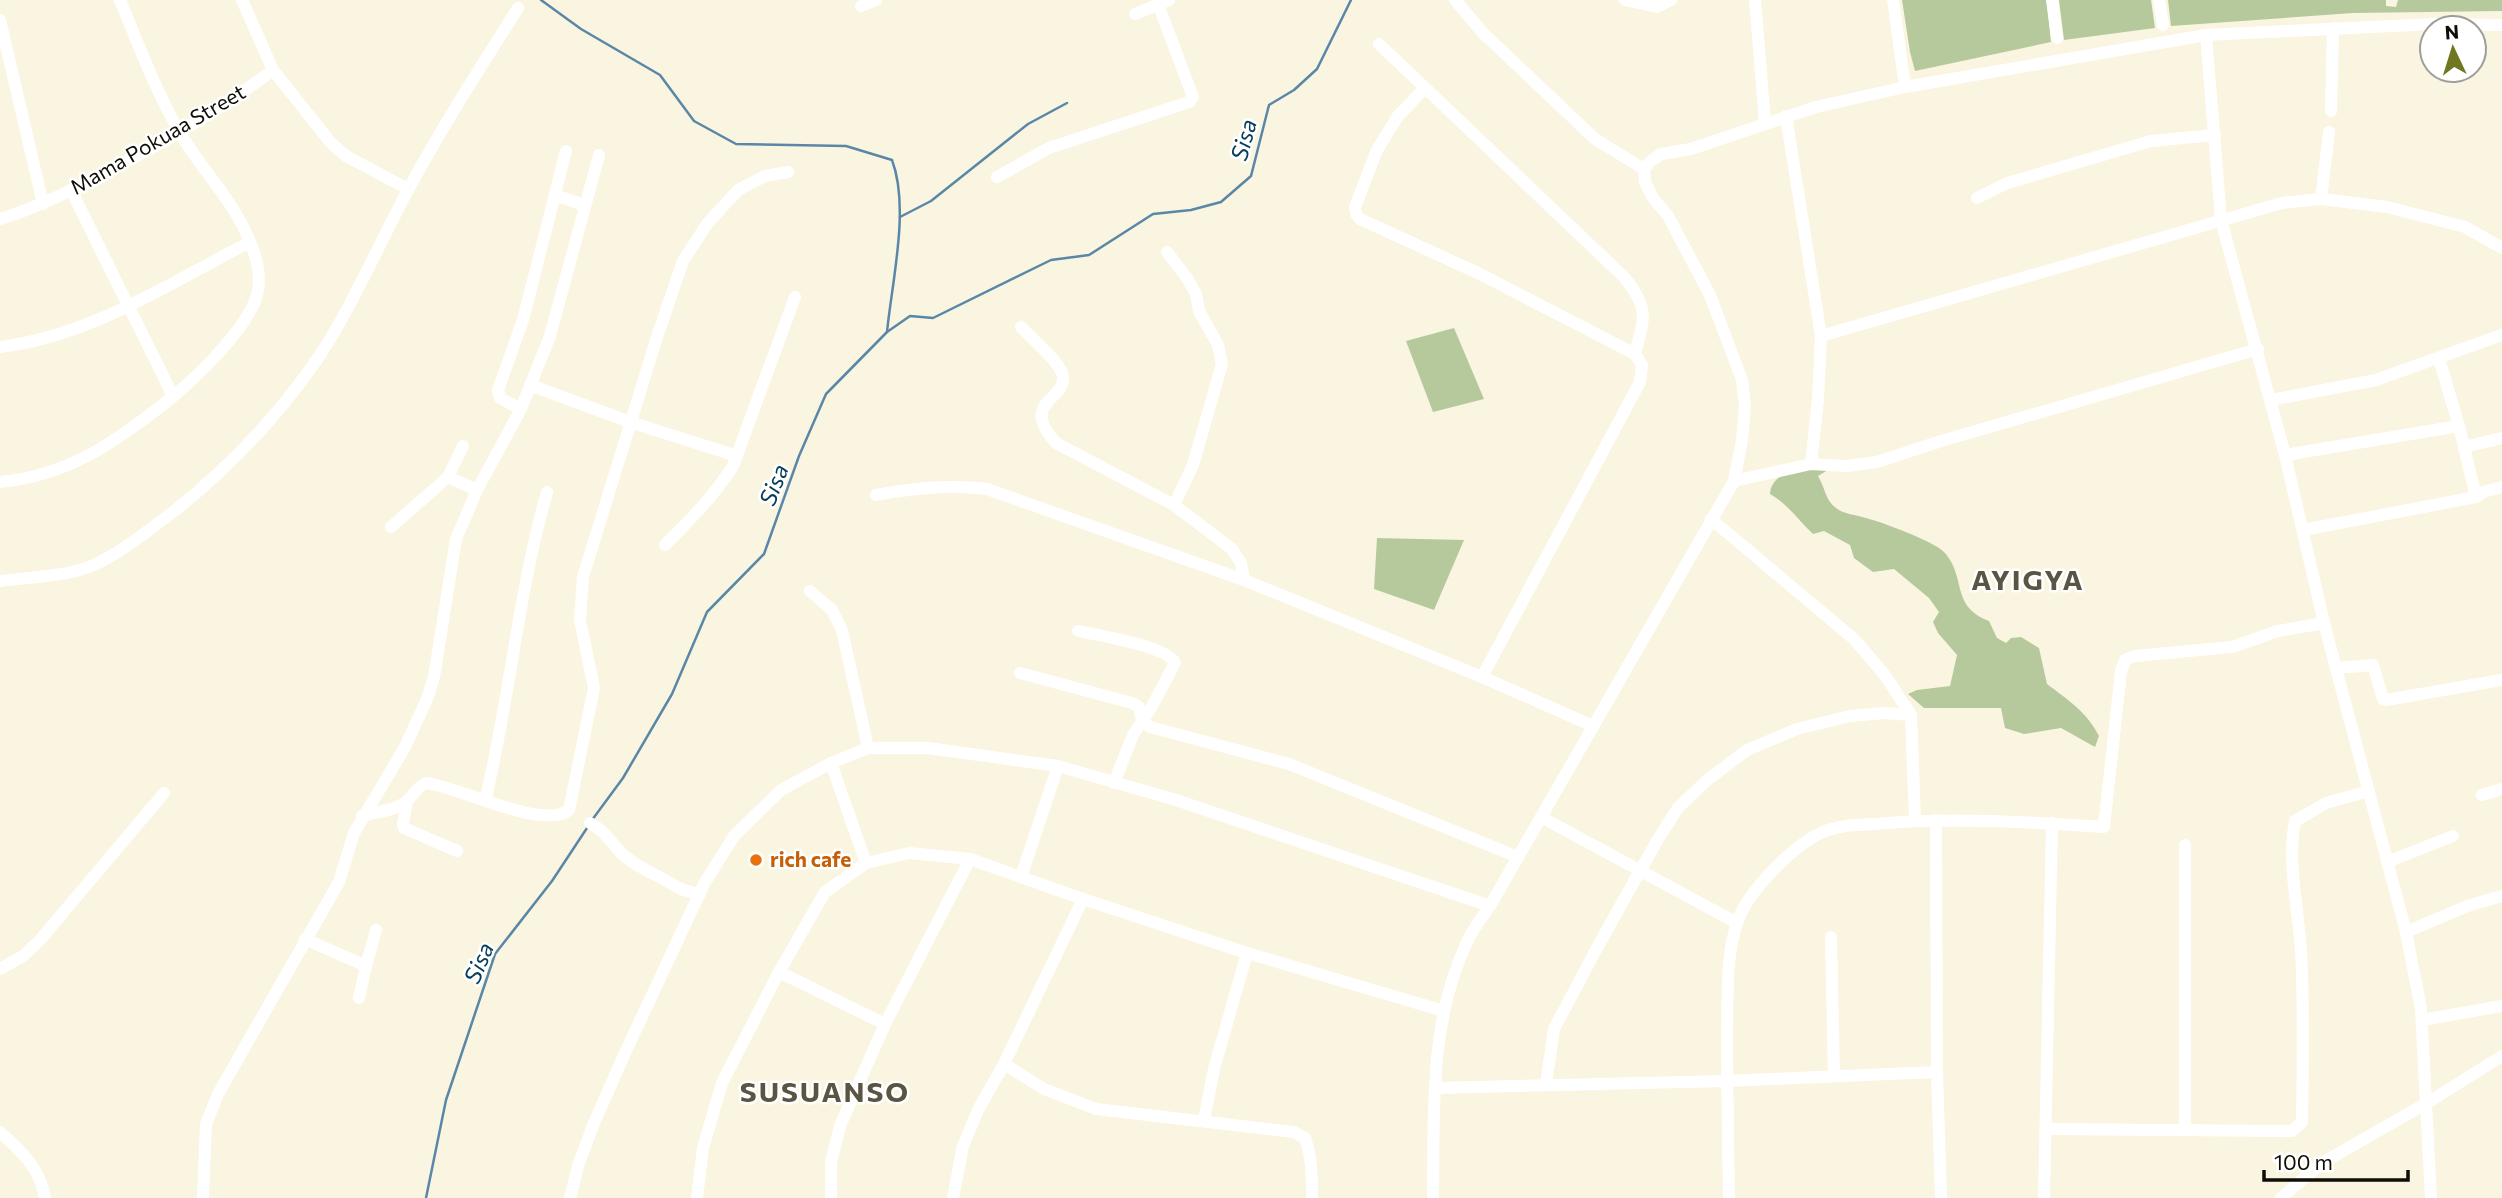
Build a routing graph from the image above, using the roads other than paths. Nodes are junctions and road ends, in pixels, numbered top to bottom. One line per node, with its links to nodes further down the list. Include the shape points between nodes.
1 (120, 0): 28 (street, via 153,83)
2 (242, 0): 22 (street)
3 (876, 0): 12 (street)
4 (1455, 0): 33 (street, via 1482,32 1595,139)
5 (1625, 0): 6 (street, via 1657,6)
6 (1671, 0)
7 (1755, 0): 27 (street)
8 (1893, 0): 23 (street)
9 (2052, 0): 20 (street)
10 (2160, 0): 16 (street)
11 (1163, 2): 14 (street); 35 (street, via 1194,97 1049,148)
12 (861, 6)
13 (518, 8): 36 (street)
14 (1135, 14)
15 (0, 20): 41 (street)
16 (2163, 25)
17 (2502, 25): 18 (street)
18 (2333, 28): 19 (street); 25 (street)
19 (2206, 35): 23 (street); 30 (street)
20 (2057, 38)
21 (1379, 44): 24 (street)
22 (273, 70): 28 (street, Mama Pokuaa Street); 36 (street, via 331,143)
23 (1905, 87): 26 (street)
24 (1425, 88): 55 (street, via 1625,278 1643,307); 55 (street, via 1398,116 1377,150 1356,214)
25 (2331, 111)
26 (1786, 116): 27 (street); 52 (street)
27 (1765, 123): 33 (street, via 1691,149 1661,154)
28 (179, 132): 37 (street, Mama Pokuaa Street); 45 (street)
29 (2329, 132): 40 (street)
30 (2214, 135): 39 (street, via 2151,141 2007,183); 44 (street)
31 (566, 151): 38 (street)
32 (599, 155): 42 (street)
33 (1644, 169): 70 (street, via 1653,198 1668,216 1710,295 1742,380 1745,406)
34 (788, 172): 61 (street, via 765,176 738,190 707,224 683,261)
35 (997, 177)
36 (408, 189): 82 (street, via 319,356 276,414 223,470 152,528 96,564 66,573)
37 (71, 190): 41 (street, Mama Pokuaa Street); 49 (street)
38 (555, 195): 42 (street); 60 (street, via 523,320 498,390 500,398)
39 (1977, 198)
40 (2321, 199): 44 (street, via 2282,203); 46 (street, via 2387,207 2465,227)
41 (43, 204): 43 (street, Mama Pokuaa Street)
42 (584, 205): 57 (street, via 550,336)
43 (0, 219)
44 (2221, 220): 52 (street); 54 (street)
45 (250, 242): 49 (street); 58 (street, via 258,276 252,306 222,351)
46 (2502, 248)
47 (1167, 253): 77 (street, via 1196,294 1222,364 1193,464)
48 (795, 297): 67 (street)
49 (127, 307): 53 (street, via 52,338); 58 (street)
50 (1021, 327): 77 (street, via 1063,375 1063,383 1044,406 1044,430 1056,443)
51 (2502, 335): 56 (street)
52 (1821, 336): 68 (street)
53 (0, 347)
54 (2258, 349): 59 (street); 68 (street, via 1877,462)
55 (1635, 354): 89 (street, via 1642,365 1640,382)
56 (2439, 359): 59 (street, via 2376,380); 62 (street)
57 (530, 385): 60 (street); 61 (street)
58 (173, 396): 71 (street, via 68,467)
59 (2271, 400): 66 (street)
60 (522, 409): 73 (street)
61 (630, 422): 67 (street); 103 (street, via 583,577 580,620 594,688 569,810 554,816)
62 (2459, 426): 65 (street); 66 (street)
63 (2502, 438): 65 (street)
64 (463, 446): 69 (street)
65 (2464, 447): 76 (street)
66 (2286, 455): 80 (street)
67 (737, 456): 81 (street, via 720,486)
68 (1811, 464): 70 (street)
69 (447, 477): 73 (street); 79 (street)
70 (1734, 481): 78 (street)
71 (0, 482)
72 (2502, 487): 76 (street)
73 (477, 490): 104 (street, via 456,539 428,699 405,747)
74 (547, 492): 103 (street)
75 (876, 495): 83 (street, via 942,487 987,489)
76 (2476, 497): 80 (street)
77 (1174, 505): 83 (street, via 1231,549 1241,563)
78 (1711, 519): 91 (street, via 1854,639); 93 (street)
79 (391, 527)
80 (2303, 530): 85 (street)
81 (665, 545)
82 (0, 580)
83 (1244, 580): 89 (street)
84 (810, 592): 94 (street, via 832,610 842,630)
85 (2324, 623): 87 (street); 109 (street, via 2278,631 2232,647 2125,660 2104,827)
86 (1078, 631): 92 (street, via 1174,659 1174,668)
87 (2336, 668): 90 (street, via 2373,665 2386,700); 99 (street)
88 (1020, 673): 92 (street, via 1132,702 1139,706)
89 (1482, 677): 93 (street)
90 (2502, 680)
91 (1911, 715): 106 (street); 117 (street, via 1850,716 1797,729 1747,750 1678,808)
92 (1142, 720): 97 (street); 113 (street, via 1171,734 1289,764)
93 (1593, 726): 105 (street)
94 (868, 748): 95 (street); 96 (street, via 928,748)
95 (831, 763): 116 (street); 119 (street, via 781,790 734,836)
96 (1058, 766): 97 (street); 118 (street)
97 (1114, 783): 122 (street)
98 (2502, 789): 101 (street)
99 (2369, 790): 115 (street); 147 (street, via 2326,803 2295,821 2291,844 2301,948 2302,1122 2292,1131)
100 (164, 793): 130 (street, via 40,940)
101 (2482, 794)
102 (407, 801): 103 (street, via 426,783); 104 (street); 112 (street, via 404,828)
103 (485, 801)
104 (362, 816): 127 (street, via 339,883)
105 (1541, 817): 113 (street); 117 (street)
106 (1915, 820): 107 (street); 123 (street, via 1823,832 1771,872)
107 (1936, 820): 109 (street); 139 (street)
108 (590, 823): 119 (street, via 637,865)
109 (2052, 824): 146 (street)
110 (2453, 836): 115 (street)
111 (2185, 845): 147 (street)
112 (457, 851)
113 (1518, 857): 122 (street)
114 (970, 859): 116 (street, via 909,853); 118 (street); 136 (street)
115 (2387, 862): 125 (street)
116 (866, 863): 131 (street, via 824,892)
117 (1640, 871): 123 (street); 142 (street, via 1554,1029)
118 (1021, 877): 121 (street)
119 (700, 894): 151 (street, via 594,1123)
120 (2502, 897): 125 (street)
121 (1083, 899): 128 (street); 138 (street)
122 (1490, 905): 134 (street, via 1468,939)
123 (1737, 923): 141 (street, via 1729,964)
124 (376, 930): 129 (street)
125 (2406, 932): 135 (street)
126 (1832, 937): 140 (street)
127 (305, 939): 129 (street); 150 (street, via 229,1071 206,1124)
128 (1247, 953): 134 (street); 145 (street)
129 (366, 966): 132 (street)
130 (0, 969)
131 (779, 972): 136 (street); 152 (street, via 722,1083 703,1148)
132 (359, 998)
133 (2502, 1006): 135 (street)
134 (1444, 1011): 143 (street)
135 (2422, 1020): 144 (street)
136 (885, 1024): 153 (street, via 840,1126 831,1163)
137 (2502, 1056): 144 (street)
138 (1004, 1064): 145 (street, via 1044,1089 1096,1109); 154 (street, via 963,1146)
139 (1937, 1072): 140 (street); 158 (street)
140 (1834, 1076): 141 (street)
141 (1727, 1081): 142 (street); 157 (street)
142 (1546, 1084): 143 (street)
143 (1435, 1088): 156 (street)
144 (2427, 1103): 160 (street, via 2322,1163); 161 (street)
145 (1204, 1120): 155 (street, via 1294,1132 1306,1138)
146 (2046, 1129): 147 (street); 159 (street)
147 (2185, 1129)
148 (0, 1132): 149 (street, via 38,1173)
149 (45, 1198)
150 (203, 1198)
151 (570, 1198)
152 (697, 1198)
153 (831, 1198)
154 (953, 1198)
155 (1312, 1198)
156 (1433, 1198)
157 (1729, 1198)
158 (1941, 1198)
159 (2045, 1198)
160 (2281, 1198)
161 (2431, 1198)

